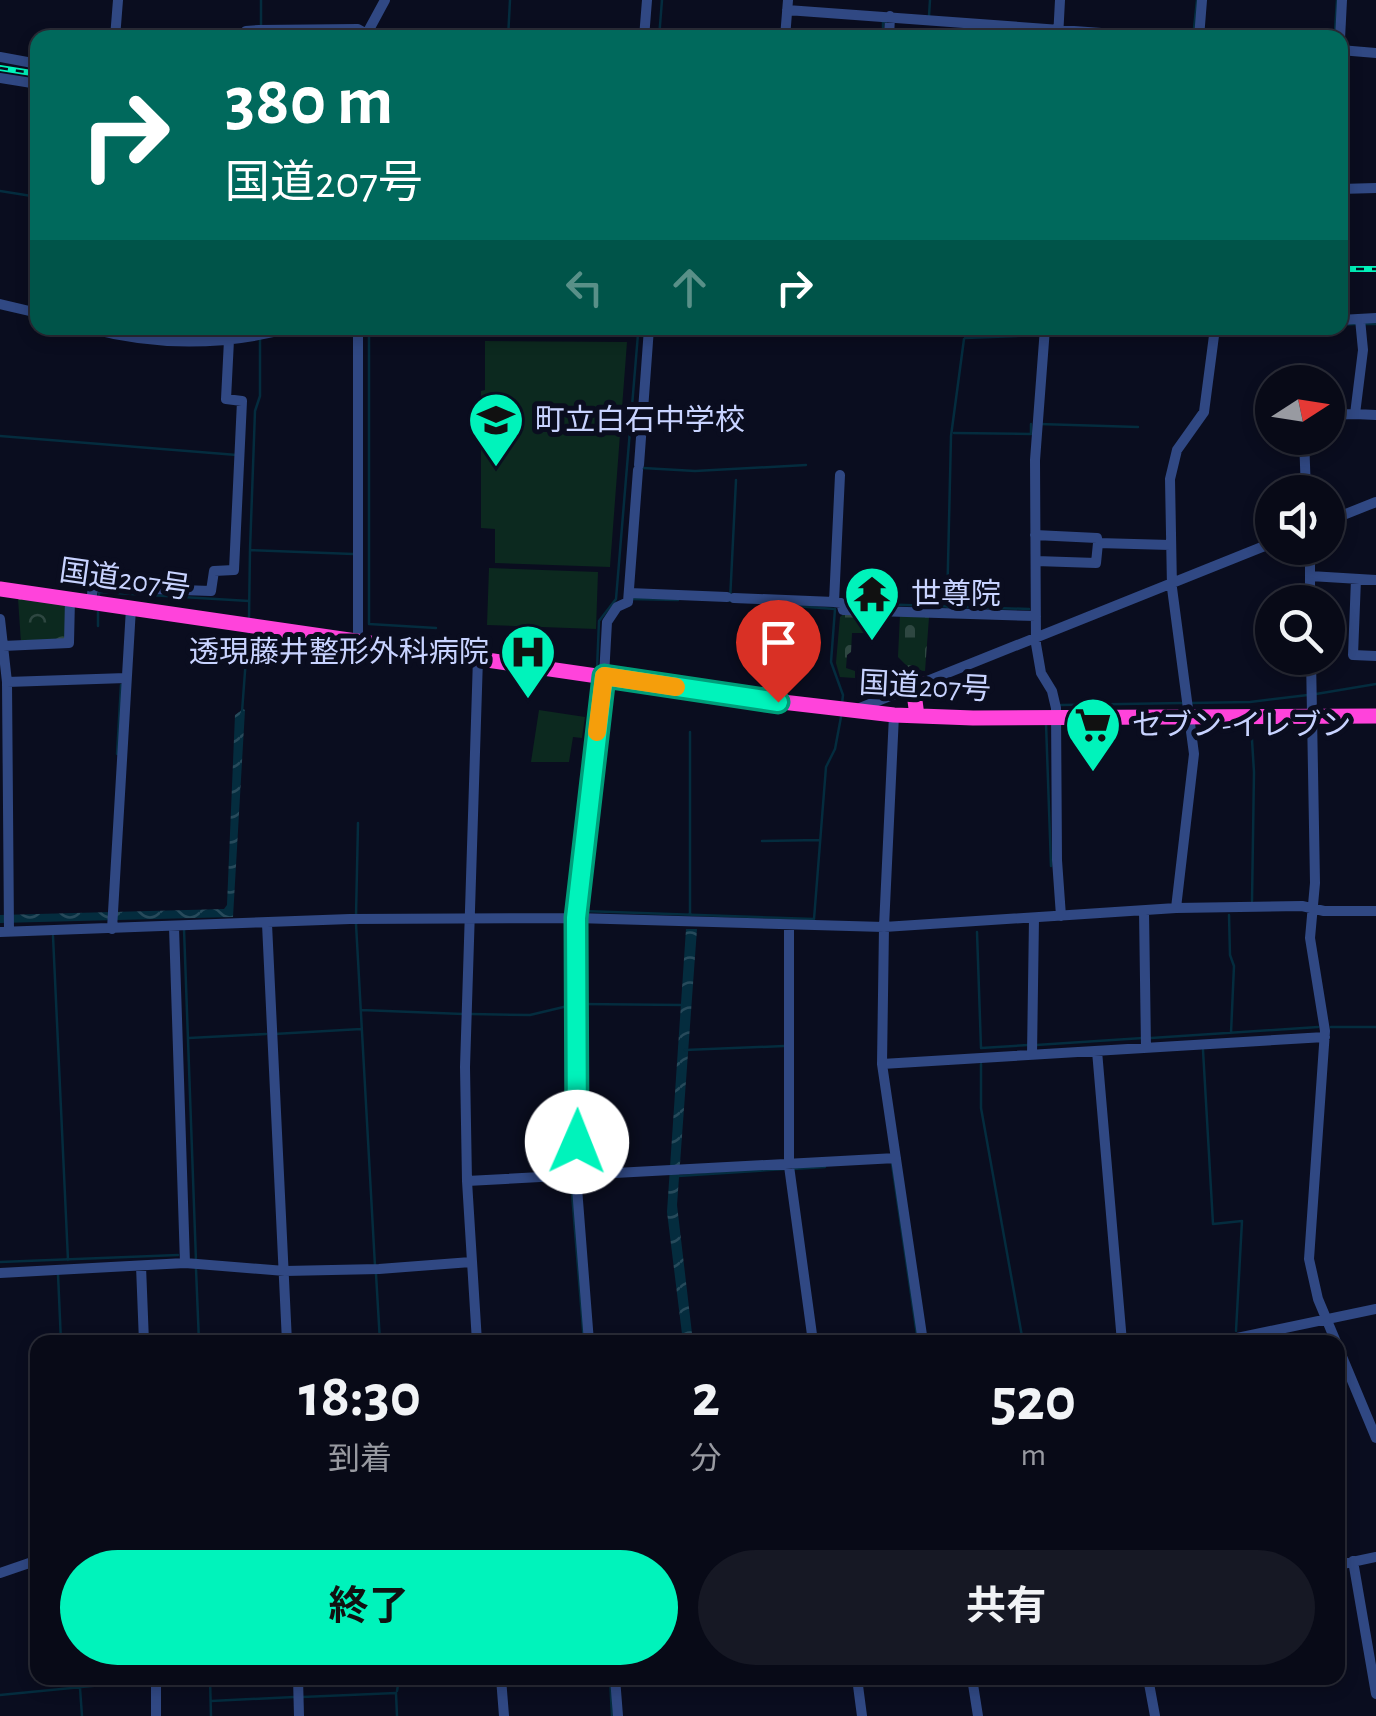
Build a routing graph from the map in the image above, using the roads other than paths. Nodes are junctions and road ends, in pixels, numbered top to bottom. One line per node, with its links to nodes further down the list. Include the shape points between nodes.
1 (118, 0): 9 (street)
2 (385, 0): 12 (street)
3 (648, 0): 13 (street)
4 (1060, 0): 16 (street)
5 (1202, 0): 17 (street)
6 (1342, 0): 18 (street)
7 (788, 5): 8 (street); 14 (street)
8 (889, 25): 15 (street, via 928,19)
9 (116, 30)
10 (261, 30): 11 (street)
11 (359, 30)
12 (369, 30)
13 (645, 30)
14 (786, 30)
15 (1030, 30)
16 (1058, 30)
17 (1200, 30)
18 (1340, 30)
19 (1348, 51): 20 (street)
20 (1376, 53)
21 (0, 58): 22 (street)
22 (30, 63)
23 (0, 78): 24 (street)
24 (30, 83)
25 (1376, 188): 26 (street)
26 (1348, 189)
27 (0, 304): 28 (street)
28 (30, 312)
29 (1376, 318): 31 (street)
30 (1348, 321): 31 (street)
31 (1361, 322): 40 (street)
32 (125, 335): 38 (street, via 162,342)
33 (239, 335): 38 (street)
34 (363, 335): 65 (street)
35 (644, 335): 57 (street)
36 (1045, 335): 45 (street)
37 (1214, 335): 47 (street, via 1204,412 1178,450 1170,479)
38 (229, 340): 60 (street, via 226,399 242,400 234,570 214,571 211,591 93,587)
39 (1345, 414): 40 (street)
40 (1355, 414): 41 (street)
41 (1376, 415)
42 (840, 474): 59 (street)
43 (1376, 502): 44 (street)
44 (1345, 514)
45 (1035, 535): 46 (street); 49 (street)
46 (1098, 543): 47 (street); 49 (street, via 1096,563)
47 (1170, 545): 54 (street)
48 (1255, 550): 54 (street)
49 (1036, 561): 62 (street)
50 (1310, 565): 51 (street)
51 (1310, 576): 52 (street); 55 (street)
52 (1356, 579): 53 (street); 67 (street, via 1353,655)
53 (1376, 580)
54 (1172, 583): 64 (street); 74 (street)
55 (1310, 585)
56 (0, 589): 58 (highway, 国道207号)
57 (629, 597): 59 (street); 70 (street, via 607,622)
58 (70, 600): 60 (highway, 国道207号); 66 (street, via 69,643)
59 (834, 602): 62 (street, via 844,610)
60 (95, 603): 61 (highway, 国道207号)
61 (131, 608): 65 (highway, 国道207号); 71 (street)
62 (1036, 616): 64 (street)
63 (0, 619): 66 (street)
64 (1038, 637): 73 (street); 76 (street)
65 (358, 641): 68 (highway, 国道207号)
66 (3, 646): 72 (street)
67 (1376, 656)
68 (478, 658): 70 (highway, 国道207号); 88 (street)
69 (1311, 675): 79 (street)
70 (599, 676): 75 (highway, 国道207号); 85 (street)
71 (126, 678): 72 (street); 92 (street)
72 (7, 682): 91 (street)
73 (922, 684): 75 (street); 78 (highway, via 914,693)
74 (1188, 708): 76 (highway, 国道207号); 79 (highway, 国道207号); 81 (street, via 1194,771)
75 (845, 710): 77 (highway, 国道207号)
76 (1052, 712): 78 (highway, 国道207号); 86 (street)
77 (894, 715): 78 (highway, 国道207号); 94 (street)
78 (917, 716)
79 (1311, 716): 80 (highway, 国道207号); 82 (street)
80 (1376, 716)
81 (1176, 908): 82 (street); 83 (street)
82 (1312, 908): 84 (street); 95 (street, via 1311,954)
83 (1144, 911): 86 (street); 96 (street)
84 (1376, 911)
85 (577, 913): 88 (street); 90 (street); 102 (street)
86 (1061, 916): 87 (street)
87 (1034, 918): 94 (street); 97 (street)
88 (470, 919): 89 (street); 103 (street)
89 (266, 924): 93 (street); 107 (street)
90 (788, 925): 94 (street); 101 (street)
91 (7, 926): 92 (street)
92 (112, 926): 93 (street)
93 (180, 927): 104 (street)
94 (884, 927): 99 (street)
95 (1325, 1030): 96 (street, via 1203,1044); 110 (street, via 1309,1259)
96 (1146, 1041): 98 (street)
97 (1032, 1048): 98 (street); 99 (street)
98 (1096, 1050): 117 (street)
99 (882, 1064): 100 (street)
100 (892, 1158): 101 (street); 116 (street)
101 (789, 1167): 102 (street); 115 (street)
102 (572, 1176): 103 (street); 114 (street)
103 (467, 1181): 105 (street)
104 (189, 1260): 106 (street); 107 (street)
105 (471, 1262): 107 (street); 113 (street)
106 (142, 1266): 108 (street); 111 (street)
107 (285, 1271): 112 (street)
108 (0, 1273)
109 (1376, 1309): 110 (street)
110 (1326, 1320): 118 (street); 119 (street)
111 (144, 1335)
112 (287, 1335)
113 (476, 1335)
114 (589, 1335)
115 (811, 1335)
116 (921, 1335)
117 (1121, 1335)
118 (1252, 1335)
119 (1332, 1335)
120 (1345, 1366): 121 (street)
121 (1376, 1438)
122 (1376, 1557): 123 (street)
123 (1353, 1562): 125 (street); 134 (street)
124 (30, 1563): 126 (street)
125 (1345, 1563)
126 (0, 1573)
127 (156, 1685): 135 (street)
128 (298, 1685): 136 (street)
129 (502, 1685): 137 (street)
130 (616, 1685): 138 (street)
131 (858, 1685): 139 (street)
132 (973, 1685): 140 (street)
133 (1149, 1685): 141 (street)
134 (1376, 1694)
135 (156, 1716)
136 (299, 1716)
137 (504, 1716)
138 (618, 1716)
139 (862, 1716)
140 (978, 1716)
141 (1155, 1716)

